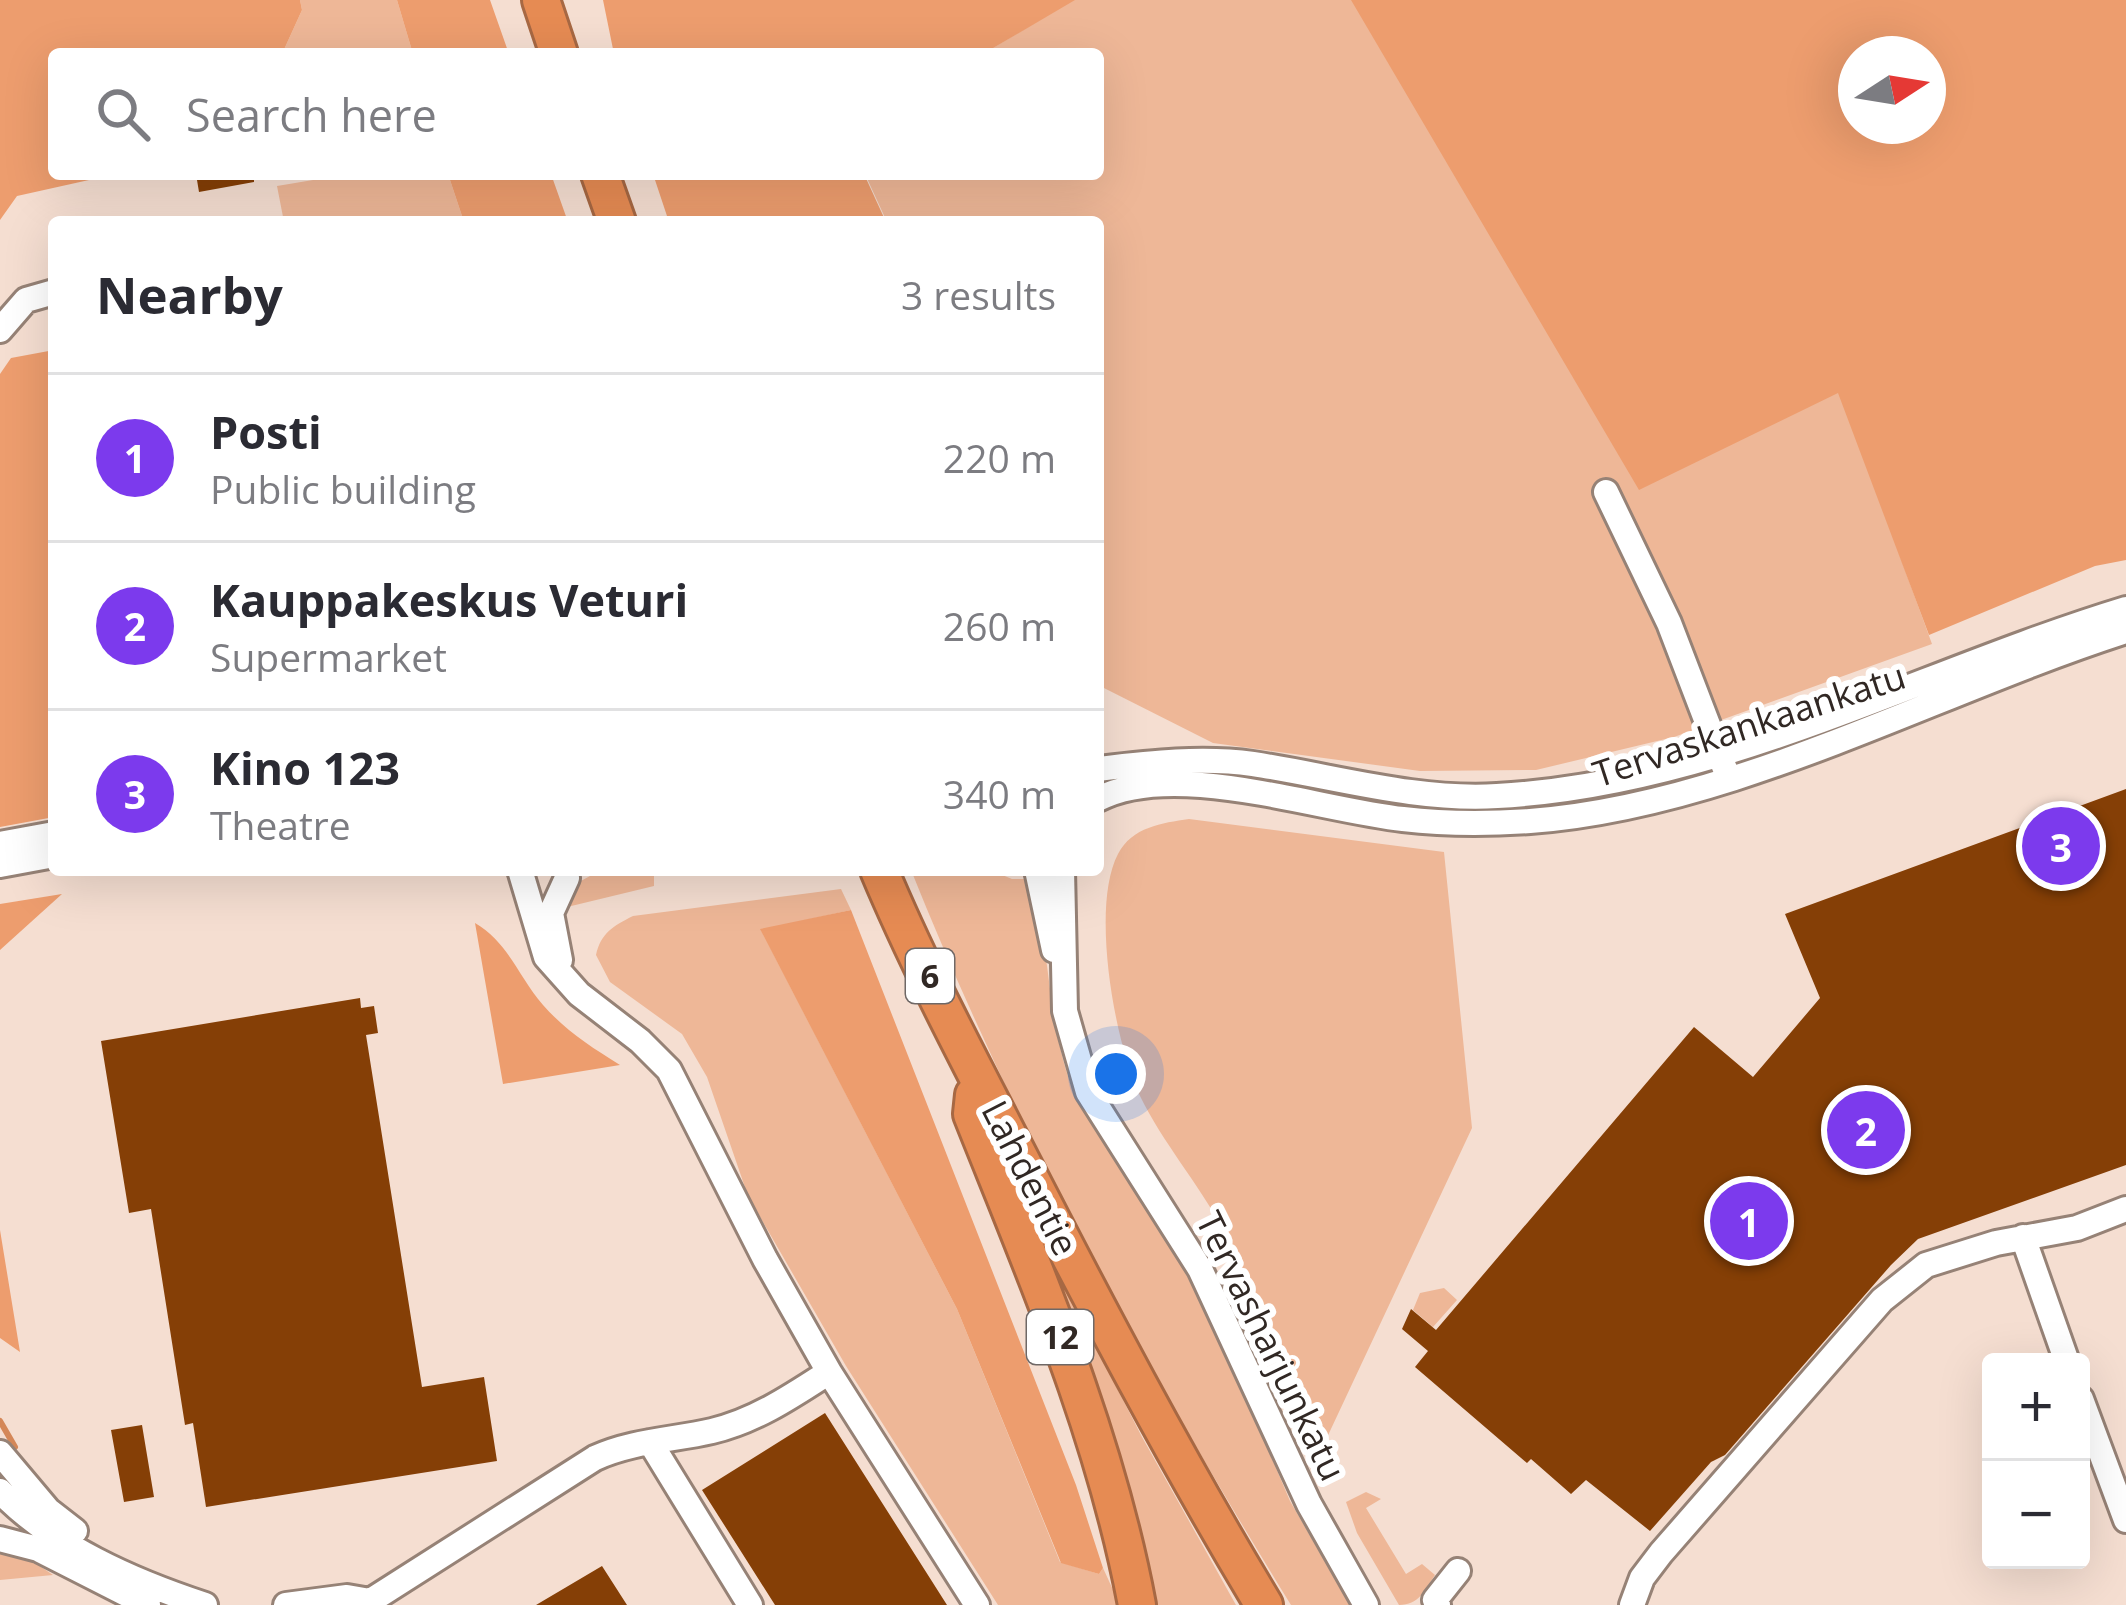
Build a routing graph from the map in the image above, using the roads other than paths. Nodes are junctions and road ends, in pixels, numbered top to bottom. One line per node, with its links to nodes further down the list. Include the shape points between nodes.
1 (542, 0): 2 (highway)
2 (557, 48)
3 (602, 180): 4 (highway)
4 (615, 216)
5 (48, 294): 6 (street, via 26,300)
6 (0, 330)
7 (1606, 492): 10 (street, via 1670,623)
8 (2126, 608): 10 (street, Tervaskankaankatu)
9 (2126, 631): 10 (street, Tervaskankaankatu)
10 (1724, 767): 11 (street, Tervaskankaankatu, via 1492,797 1198,760); 12 (street, Tervaskankaankatu, via 1598,813 1498,822 1401,819 1197,784)
11 (1104, 768)
12 (1104, 797)
13 (48, 835): 14 (street)
14 (0, 844)
15 (48, 856): 16 (street)
16 (0, 865)
17 (523, 876): 23 (street, via 546,956)
18 (574, 876): 23 (street, via 551,913)
19 (882, 876): 24 (highway, Lahdentie / 6)
20 (1038, 876): 22 (street, Tervasharjunkatu)
21 (1062, 876): 22 (street, Tervasharjunkatu)
22 (1063, 986): 44 (street, Tervasharjunkatu, via 1088,1092 1200,1269 1309,1504)
23 (578, 994): 28 (street, via 669,1070)
24 (976, 1073): 42 (highway, 12, via 972,1114 1076,1377 1117,1505); 43 (highway, Lahdentie / 6, via 1165,1436)
25 (2126, 1209): 26 (street)
26 (2023, 1237): 27 (street); 46 (street, via 1926,1265 1882,1300 1661,1553)
27 (2064, 1353)
28 (829, 1372): 30 (street, via 731,1425); 41 (street)
29 (2090, 1423): 33 (street)
30 (650, 1442): 37 (street, via 595,1459); 40 (street)
31 (0, 1453): 36 (street, via 48,1510)
32 (0, 1491): 36 (street)
33 (2126, 1520)
34 (0, 1539): 36 (street)
35 (1458, 1571): 45 (street)
36 (150, 1594): 38 (street)
37 (367, 1603): 39 (street)
38 (205, 1605)
39 (286, 1605)
40 (750, 1605)
41 (977, 1605)
42 (1137, 1605)
43 (1264, 1605)
44 (1366, 1605)
45 (1438, 1605)
46 (1632, 1605)

